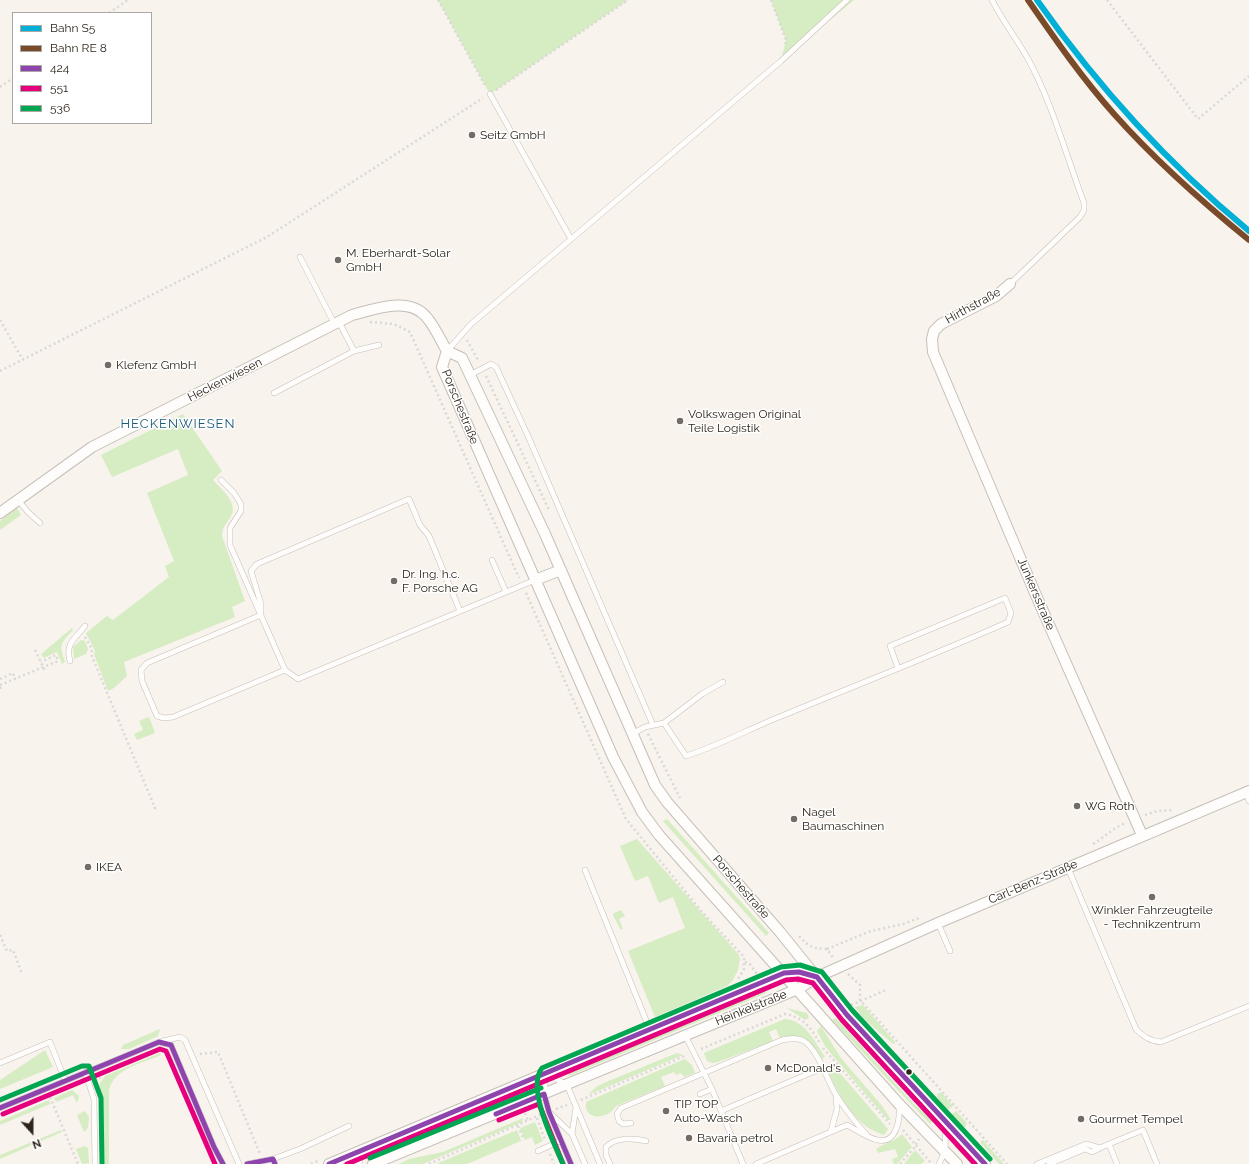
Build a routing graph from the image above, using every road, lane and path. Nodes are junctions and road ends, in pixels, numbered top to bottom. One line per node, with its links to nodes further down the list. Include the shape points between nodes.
1 (128, 0): 8 (path)
2 (438, 0): 13 (path)
3 (628, 0): 13 (path)
4 (771, 0): 9 (path, via 786,40)
5 (847, 0): 9 (lane)
6 (992, 0): 16 (lane, via 1027,58 1046,97 1084,203 1080,217)
7 (1107, 0): 10 (path, via 1198,119)
8 (110, 12)
9 (781, 61): 14 (lane)
10 (1249, 76)
11 (12, 79): 12 (path)
12 (0, 87)
13 (490, 94): 14 (lane); 24 (path, via 267,237)
14 (571, 239): 19 (lane)
15 (300, 256): 18 (lane)
16 (1010, 284): 23 (street, Hirthstraße, via 996,296 941,324 933,335)
17 (0, 320): 24 (path)
18 (337, 323): 21 (lane); 22 (street, Heckenwiesen, via 352,315 381,308 409,306 428,317); 30 (street, Heckenwiesen, via 92,447)
19 (462, 332): 22 (lane); 25 (path)
20 (378, 345): 21 (lane)
21 (354, 351): 28 (lane)
22 (447, 351): 27 (street, Porschestraße, via 462,358); 36 (street, Porschestraße, via 442,367)
23 (933, 352): 65 (street, Junkersstraße, via 1035,593)
24 (23, 360): 26 (path)
25 (482, 368): 27 (lane); 32 (path); 55 (lane, via 491,364 496,367)
26 (0, 371)
27 (470, 375): 35 (street, Porschestraße)
28 (274, 393)
29 (221, 480): 39 (lane, via 241,504 241,511 230,528 230,545)
30 (18, 500): 31 (street, Heckenwiesen); 33 (lane)
31 (0, 513)
32 (552, 516)
33 (40, 523)
34 (492, 560): 37 (lane)
35 (561, 570): 36 (street); 58 (street, Porschestraße)
36 (535, 580): 37 (lane); 79 (street, Porschestraße, via 613,757 642,812)
37 (506, 592): 38 (lane)
38 (460, 612): 39 (lane, via 429,536 420,525 409,499 257,564 251,571 261,604); 46 (lane, via 298,680)
39 (261, 615): 46 (lane); 46 (lane, via 147,664 141,670 142,681 157,716 173,717)
40 (83, 628): 42 (lane, via 69,644); 43 (path)
41 (35, 650): 44 (path)
42 (70, 660)
43 (94, 660): 52 (path, via 104,686); 53 (path)
44 (41, 662): 47 (path); 49 (path, via 56,655 58,661)
45 (898, 668): 45 (lane, via 1008,622 1011,613 1005,598 890,646); 54 (lane, via 686,756)
46 (285, 670)
47 (45, 671)
48 (0, 679): 49 (path, via 13,673)
49 (15, 679): 51 (path)
50 (723, 682): 54 (lane, via 702,694)
51 (0, 687)
52 (101, 688)
53 (110, 699): 57 (path, via 121,727); 59 (path)
54 (664, 723): 55 (lane)
55 (652, 725): 56 (lane)
56 (645, 727): 58 (lane); 62 (path)
57 (118, 728)
58 (632, 734): 81 (street, Porschestraße, via 655,785 667,802)
59 (126, 738): 60 (path, via 136,763); 63 (path, via 155,808)
60 (133, 764)
61 (1248, 795): 66 (street, Carl-Benz-Straße)
62 (682, 801)
63 (151, 809)
64 (1176, 809): 65 (path, via 1157,811)
65 (1135, 819): 66 (street, Junkersstraße); 67 (path, via 1112,829)
66 (1142, 836): 68 (street, Carl-Benz-Straße)
67 (1090, 846)
68 (1068, 867): 71 (street, Carl-Benz-Straße); 83 (lane, via 1136,1029 1143,1036 1161,1042)
69 (585, 870): 84 (lane)
70 (922, 916): 76 (path, via 903,924 871,931)
71 (938, 923): 77 (lane); 78 (street, Carl-Benz-Straße)
72 (795, 931): 76 (path, via 808,946)
73 (0, 935): 75 (path)
74 (6, 938): 75 (path)
75 (2, 939): 80 (path, via 7,951 12,950)
76 (827, 949): 78 (path)
77 (950, 951)
78 (840, 968): 81 (street, Carl-Benz-Straße); 137 (path, via 860,985 860,1000)
79 (784, 973): 81 (street, Heinkelstraße, via 800,972); 82 (street, Porschestraße); 84 (street, Heinkelstraße)
80 (22, 974)
81 (818, 977): 82 (street, Heinkelstraße); 104 (street, Porschestraße, via 847,1015)
82 (798, 989): 85 (street, Heinkelstraße); 99 (street, Porschestraße)
83 (1249, 1006)
84 (650, 1030): 91 (street, Heinkelstraße)
85 (685, 1035): 90 (lane); 93 (street, Heinkelstraße)
86 (159, 1042): 89 (lane); 122 (lane, via 171,1045); 123 (lane, via 175,1037 185,1040)
87 (0, 1063): 92 (lane, via 50,1042)
88 (822, 1068): 90 (lane, via 804,1042 790,1039); 97 (lane); 102 (lane)
89 (85, 1072): 92 (lane); 121 (lane, via 94,1099)
90 (704, 1073): 94 (lane); 105 (lane, via 621,1108 617,1114 619,1121 623,1124)
91 (546, 1074): 93 (lane); 95 (lane); 116 (street, Heinkelstraße)
92 (65, 1080): 101 (lane)
93 (567, 1085): 95 (street, Heinkelstraße); 100 (lane)
94 (712, 1089): 96 (lane); 102 (lane)
95 (544, 1094): 103 (lane); 127 (street, Heinkelstraße)
96 (700, 1094)
97 (836, 1095): 108 (lane, via 837,1109); 110 (lane)
98 (50, 1097): 120 (path)
99 (899, 1104): 110 (lane, via 898,1127 891,1137 879,1141); 118 (street, Porschestraße)
100 (576, 1106): 109 (lane); 130 (lane)
101 (0, 1108)
102 (721, 1110): 132 (lane)
103 (549, 1112): 109 (lane); 112 (lane)
104 (946, 1122): 118 (lane); 136 (street, Porschestraße)
105 (631, 1123)
106 (349, 1126): 119 (lane)
107 (518, 1126): 111 (path)
108 (831, 1131): 110 (lane, via 847,1125); 133 (lane)
109 (572, 1134): 129 (lane)
110 (866, 1134)
111 (524, 1140)
112 (560, 1141): 117 (lane); 128 (lane)
113 (646, 1141): 131 (lane, via 629,1139 610,1143 606,1147)
114 (1109, 1144): 115 (lane); 140 (lane); 141 (lane, via 1143,1130)
115 (1100, 1148): 138 (lane, via 1086,1144); 139 (lane, via 1092,1152 1085,1149)
116 (362, 1150): 125 (street, Heinkelstraße); 126 (lane); 127 (lane)
117 (538, 1151)
118 (945, 1151): 134 (lane); 135 (street, Porschestraße)
119 (274, 1161): 124 (lane)
120 (78, 1164)
121 (95, 1164)
122 (223, 1164)
123 (239, 1164)
124 (247, 1164)
125 (329, 1164)
126 (359, 1164)
127 (375, 1164)
128 (571, 1164)
129 (585, 1164)
130 (600, 1164)
131 (610, 1164)
132 (743, 1164)
133 (756, 1164)
134 (939, 1164)
135 (957, 1164)
136 (985, 1164)
137 (1007, 1164)
138 (1037, 1164)
139 (1049, 1164)
140 (1118, 1164)
141 (1157, 1164)

